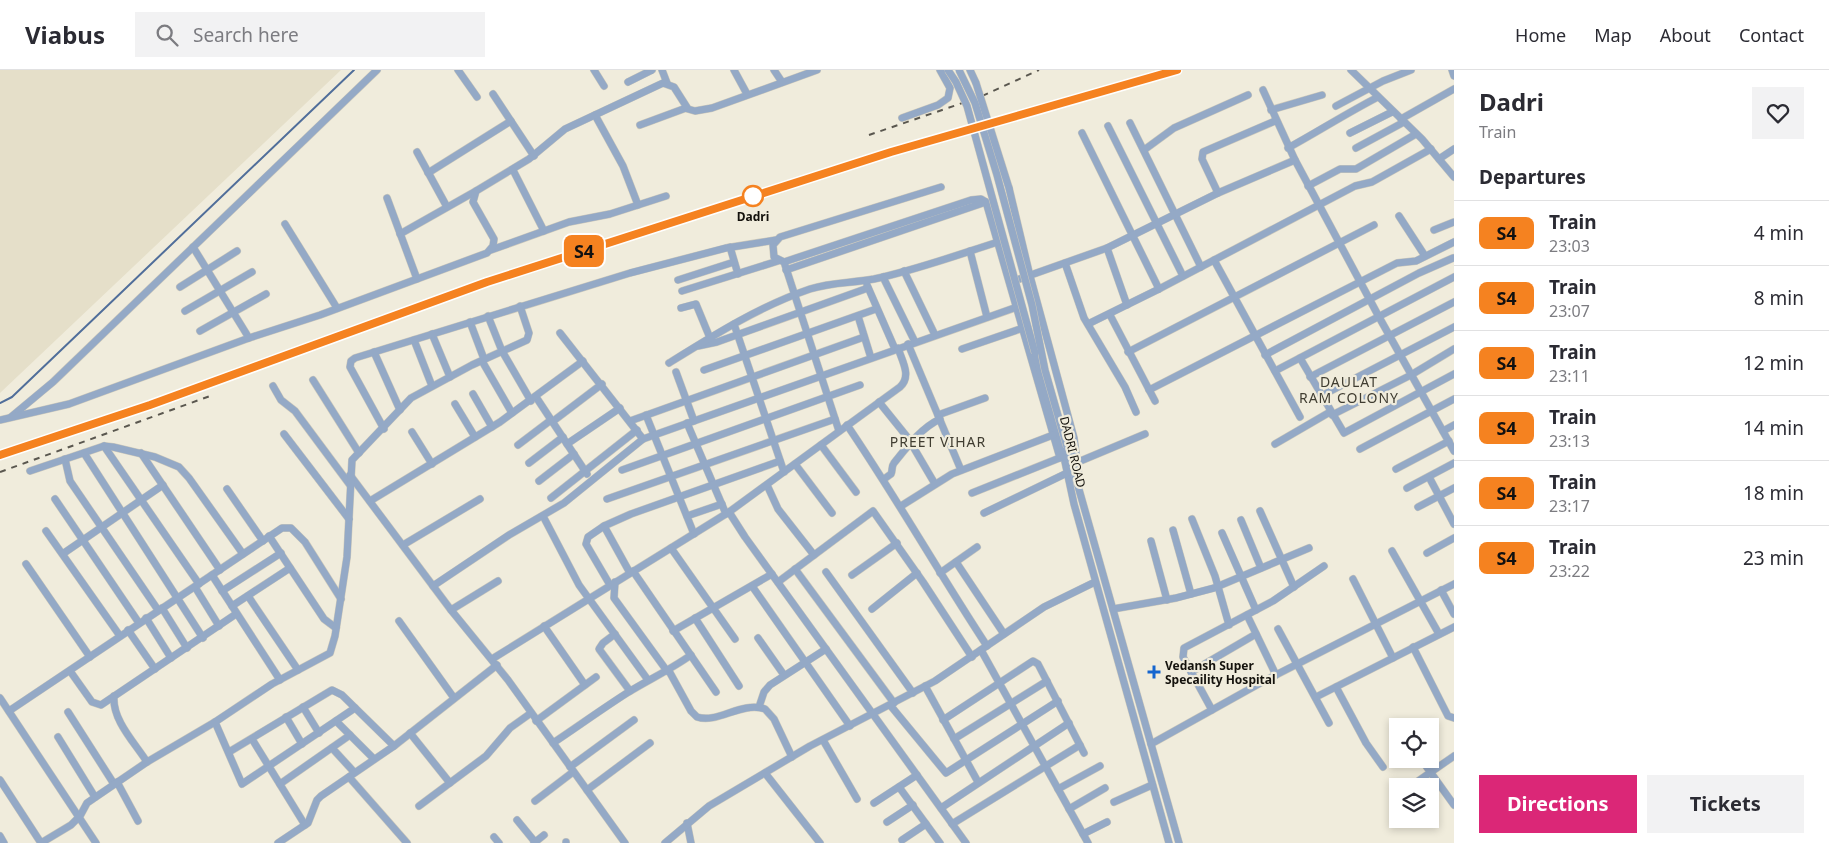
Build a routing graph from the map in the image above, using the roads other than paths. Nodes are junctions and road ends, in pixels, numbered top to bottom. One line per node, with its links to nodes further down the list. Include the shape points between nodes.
1 (378, 70): 81 (street)
2 (458, 70): 28 (street)
3 (594, 70): 20 (street)
4 (652, 70): 17 (street)
5 (662, 70): 19 (street)
6 (734, 70): 25 (street)
7 (774, 70): 18 (street)
8 (817, 70): 18 (street)
9 (940, 70): 35 (street, via 950,88 948,98)
10 (948, 70): 238 (street, DADRI ROAD, bridge, via 967,106)
11 (960, 70): 269 (street, DADRI ROAD, bridge, via 975,103 997,175)
12 (970, 70): 98 (street, bridge, via 1009,188)
13 (1351, 70): 21 (street)
14 (1411, 70): 21 (street, via 1383,80)
15 (1452, 70): 16 (street)
16 (1454, 76)
17 (628, 82)
18 (782, 82): 25 (street)
19 (667, 83): 31 (street, via 674,87); 34 (street)
20 (604, 86)
21 (1370, 89): 29 (street); 30 (street)
22 (1454, 89): 36 (street)
23 (1263, 90): 32 (street)
24 (493, 94): 37 (street)
25 (747, 94): 31 (street, via 706,109 690,111)
26 (1248, 95): 48 (street, via 1174,128)
27 (1322, 95): 32 (street)
28 (477, 97)
29 (1378, 97): 33 (street); 45 (street)
30 (1336, 106)
31 (686, 108): 40 (street)
32 (1271, 110): 38 (street)
33 (1392, 112): 36 (street); 43 (street)
34 (595, 115): 51 (street, via 565,129); 63 (street, via 623,166)
35 (902, 118)
36 (1403, 120): 44 (street); 46 (street)
37 (511, 121): 51 (street); 55 (street)
38 (1275, 121): 45 (street); 60 (street, via 1203,152 1202,159)
39 (1130, 123): 48 (street)
40 (640, 125)
41 (1108, 126): 70 (street)
42 (1082, 133): 75 (street)
43 (1350, 133)
44 (1416, 134): 47 (street); 57 (street, via 1356,169 1340,169)
45 (1288, 148): 53 (street)
46 (1356, 148)
47 (1431, 149): 52 (street); 64 (street, via 1372,182 1355,186)
48 (1144, 150): 66 (street)
49 (1454, 150): 52 (street)
50 (417, 152): 55 (street)
51 (534, 156): 54 (street)
52 (1439, 159): 56 (street)
53 (1295, 160): 57 (street); 60 (street)
54 (513, 170): 59 (street); 73 (street)
55 (428, 172): 65 (street)
56 (1454, 177)
57 (1308, 186): 64 (street)
58 (941, 187): 76 (street)
59 (476, 191): 65 (street); 84 (street, via 473,202 494,239)
60 (1218, 193): 66 (street)
61 (666, 196): 63 (street)
62 (387, 198): 74 (street)
63 (638, 205): 73 (street)
64 (1319, 205): 79 (street); 89 (street)
65 (447, 207): 74 (street)
66 (1175, 215): 70 (street); 93 (street)
67 (1399, 216): 87 (street)
68 (1454, 222): 72 (street)
69 (285, 224): 119 (street)
70 (1156, 224): 75 (street); 99 (street)
71 (1374, 225): 79 (street)
72 (1434, 230)
73 (544, 231): 84 (street)
74 (400, 234): 102 (street)
75 (1133, 236): 83 (street); 108 (street)
76 (776, 240): 82 (street); 92 (street, via 773,250)
77 (998, 242): 86 (street); 92 (street, via 986,202 980,199); 105 (street)
78 (1454, 242): 80 (street)
79 (1339, 243): 104 (street); 113 (street)
80 (1446, 245): 87 (street); 88 (street)
81 (193, 247): 94 (street); 200 (street, via 53,382)
82 (730, 247): 90 (street); 117 (street)
83 (1107, 248): 91 (street); 116 (street)
84 (491, 250): 102 (street)
85 (237, 251): 94 (street)
86 (970, 251): 95 (street); 128 (street)
87 (1425, 256): 104 (street, via 1413,262 1397,263)
88 (1454, 259): 114 (street, via 1419,273)
89 (1214, 260): 93 (street); 113 (street)
90 (734, 262): 97 (street); 103 (street)
91 (1065, 263): 98 (street); 132 (street)
92 (782, 264): 97 (street); 112 (street)
93 (1201, 267): 99 (street)
94 (207, 270): 107 (street); 109 (street)
95 (904, 271): 100 (street); 140 (street)
96 (252, 272): 109 (street)
97 (738, 274): 110 (street)
98 (1030, 276): 105 (street); 241 (street)
99 (1183, 276): 108 (street)
100 (883, 277): 106 (street); 147 (street)
101 (1454, 277): 129 (street)
102 (417, 279): 119 (street)
103 (678, 280)
104 (1360, 281): 114 (street); 141 (street)
105 (1010, 282): 118 (street)
106 (866, 284): 112 (street, via 821,286); 122 (street); 124 (street)
107 (180, 287)
108 (1159, 289): 116 (street)
109 (220, 291): 121 (street); 123 (street)
110 (682, 291)
111 (266, 294): 123 (street)
112 (793, 296): 124 (street); 131 (street)
113 (1234, 298): 141 (street); 154 (street)
114 (1370, 300): 129 (street); 155 (street)
115 (1454, 302): 142 (street)
116 (1127, 305): 125 (street)
117 (520, 306): 126 (street); 152 (street, via 529,337)
118 (1017, 307): 128 (street); 134 (street)
119 (337, 308): 144 (street)
120 (681, 308): 145 (street, via 694,303 698,305)
121 (185, 310)
122 (876, 310): 127 (street); 149 (street)
123 (233, 312): 135 (street); 144 (street)
124 (799, 314): 138 (street); 139 (street)
125 (1110, 315): 132 (street); 154 (street)
126 (488, 316): 130 (street); 152 (street)
127 (858, 316): 138 (street); 143 (street)
128 (987, 317): 140 (street)
129 (1378, 317): 142 (street); 160 (street)
130 (470, 322): 137 (street); 161 (street)
131 (734, 324): 139 (street); 145 (street)
132 (1088, 324): 194 (street)
133 (1454, 327): 156 (street)
134 (1023, 328): 150 (street); 218 (street)
135 (200, 331)
136 (560, 333): 162 (street)
137 (432, 334): 146 (street); 171 (street)
138 (806, 334): 157 (street); 158 (street)
139 (738, 335): 148 (street, via 707,346); 157 (street)
140 (935, 335): 147 (street)
141 (1255, 335): 155 (street); 178 (street)
142 (1389, 336): 156 (street); 172 (street)
143 (864, 337): 158 (street); 159 (street)
144 (249, 338): 200 (street, via 69,404)
145 (710, 338): 148 (street)
146 (414, 340): 153 (street); 177 (street)
147 (912, 343): 149 (street); 198 (street)
148 (696, 346): 163 (street)
149 (896, 349): 159 (street); 189 (street, via 906,380)
150 (962, 349)
151 (1454, 349): 168 (street)
152 (502, 351): 161 (street); 185 (street)
153 (374, 352): 192 (street); 210 (street, via 355,358 350,367)
154 (1128, 352): 178 (street)
155 (1265, 354): 165 (street)
156 (1400, 355): 168 (street); 181 (street)
157 (745, 356): 164 (street); 169 (street)
158 (813, 356): 169 (street); 170 (street)
159 (870, 358): 170 (street)
160 (1300, 358): 165 (street); 172 (street)
161 (483, 360): 171 (street); 195 (street)
162 (583, 361): 174 (street); 185 (street)
163 (668, 363)
164 (704, 370)
165 (1274, 371): 199 (street)
166 (676, 372): 187 (street)
167 (1454, 374): 179 (street)
168 (1411, 375): 179 (street); 196 (street)
169 (751, 376): 183 (street); 187 (street)
170 (820, 376): 182 (street); 183 (street)
171 (450, 377): 177 (street)
172 (1310, 377): 181 (street)
173 (313, 380): 233 (street)
174 (602, 384): 191 (street); 204 (street)
175 (860, 385): 182 (street)
176 (273, 386): 264 (street)
177 (432, 386): 192 (street, via 407,401)
178 (1149, 390): 188 (street)
179 (1421, 393): 193 (street); 196 (street, via 1346,433 1341,432)
180 (474, 394): 209 (street)
181 (1321, 396): 196 (street)
182 (827, 397): 201 (street); 202 (street)
183 (759, 398): 202 (street); 206 (street)
184 (985, 398): 198 (street)
185 (533, 399): 195 (street); 204 (street)
186 (1454, 399): 193 (street)
187 (686, 400): 197 (street); 206 (street)
188 (1155, 401)
189 (879, 402): 207 (street); 224 (street)
190 (455, 404): 219 (street)
191 (620, 408): 205 (street); 225 (street)
192 (400, 410): 210 (street)
193 (1432, 411): 213 (street); 231 (street)
194 (1136, 412)
195 (512, 413): 209 (street)
196 (1331, 414): 227 (street)
197 (646, 415): 205 (street); 217 (street)
198 (939, 417): 224 (street); 250 (street)
199 (1300, 417)
200 (9, 418): 203 (street)
201 (834, 418): 212 (street); 222 (street)
202 (765, 419): 222 (street); 226 (street)
203 (0, 420)
204 (552, 421): 220 (street); 228 (street)
205 (630, 421): 211 (street)
206 (690, 422): 217 (street); 226 (street)
207 (847, 425): 212 (street); 257 (street)
208 (1454, 425): 213 (street)
209 (492, 426): 219 (street)
210 (384, 428): 233 (street)
211 (637, 430): 221 (street); 248 (street)
212 (839, 431): 229 (street)
213 (1443, 431): 223 (street)
214 (412, 432): 243 (street)
215 (284, 434): 291 (street)
216 (1145, 434): 241 (street)
217 (654, 435): 221 (street); 237 (street)
218 (1053, 435): 238 (street); 250 (street)
219 (475, 437): 243 (street)
220 (563, 437): 225 (street); 244 (street)
221 (643, 439): 258 (street)
222 (773, 439): 240 (street); 245 (street)
223 (1449, 441): 232 (street); 247 (street)
224 (911, 442): 257 (street, via 893,464 891,474); 261 (street)
225 (567, 444): 236 (street)
226 (696, 444): 237 (street); 245 (street)
227 (1275, 444)
228 (518, 445)
229 (821, 445): 246 (street); 268 (street)
230 (104, 446): 234 (street); 235 (street); 277 (street)
231 (1360, 449)
232 (1454, 451)
233 (359, 452): 254 (street, via 352,460)
234 (84, 453): 239 (street); 283 (street)
235 (141, 453): 262 (street); 313 (street, via 183,470)
236 (574, 454): 248 (street); 259 (street)
237 (663, 456): 249 (street); 255 (street)
238 (1061, 457): 253 (street, DADRI ROAD); 270 (street)
239 (65, 459): 251 (street); 294 (street, via 70,481)
240 (780, 461): 252 (street); 260 (street)
241 (1078, 462): 269 (street)
242 (1454, 462): 256 (street)
243 (432, 464): 278 (street)
244 (529, 464)
245 (704, 464): 255 (street); 260 (street)
246 (795, 464): 252 (street); 285 (street)
247 (1396, 468)
248 (585, 470): 258 (street); 273 (street)
249 (622, 470)
250 (961, 470): 261 (street)
251 (30, 471)
252 (784, 472): 263 (street)
253 (1067, 473): 286 (street); 334 (street, DADRI ROAD)
254 (350, 475): 264 (street); 278 (street)
255 (671, 476): 271 (street); 276 (street)
256 (1429, 477): 265 (street); 272 (street)
257 (884, 479): 280 (street)
258 (591, 480): 288 (street)
259 (539, 481)
260 (713, 484): 271 (street); 279 (street)
261 (936, 484): 280 (street)
262 (163, 485): 277 (street); 322 (street)
263 (767, 485): 284 (street); 314 (street, via 778,510)
264 (350, 486): 291 (street)
265 (1407, 488)
266 (1454, 488): 272 (street)
267 (227, 489): 300 (street)
268 (856, 492)
269 (1080, 492): 355 (street, DADRI ROAD)
270 (972, 493)
271 (679, 496): 289 (street); 295 (street)
272 (1439, 496): 281 (street); 287 (street)
273 (551, 498)
274 (55, 499): 302 (street)
275 (480, 499): 305 (street)
276 (607, 499)
277 (142, 500): 283 (street); 337 (street)
278 (370, 501): 305 (street)
279 (722, 504): 284 (street); 289 (street)
280 (901, 506): 326 (street)
281 (1418, 507)
282 (1260, 510): 315 (street)
283 (122, 513): 294 (street); 346 (street)
284 (728, 513): 299 (street); 327 (street)
285 (832, 513)
286 (984, 513)
287 (1452, 514): 293 (street)
288 (543, 516): 338 (street); 347 (street)
289 (687, 516): 299 (street)
290 (1192, 518): 340 (street)
291 (349, 520): 348 (street)
292 (1241, 520): 320 (street)
293 (1454, 524)
294 (102, 526): 302 (street); 353 (street)
295 (604, 526): 323 (street); 335 (street, via 586,541)
296 (46, 530): 310 (street)
297 (1173, 530): 344 (street)
298 (1222, 533): 330 (street)
299 (694, 534): 307 (street)
300 (266, 538): 311 (street); 313 (street); 348 (street, via 282,528 294,530)
301 (1454, 538): 312 (street)
302 (83, 540): 310 (street); 364 (street)
303 (1152, 541): 349 (street)
304 (896, 543): 314 (street, via 873,512); 325 (street); 329 (street)
305 (403, 546): 338 (street)
306 (977, 547): 316 (street)
307 (671, 548): 323 (street); 352 (street)
308 (1309, 548): 315 (street)
309 (1392, 551): 350 (street)
310 (64, 553): 378 (street)
311 (281, 553): 319 (street); 343 (street)
312 (1427, 553)
313 (243, 554): 322 (street)
314 (814, 554): 321 (street)
315 (1282, 559): 320 (street); 341 (street)
316 (956, 562): 326 (street); 375 (street)
317 (26, 564): 387 (street)
318 (1324, 566): 341 (street)
319 (290, 568): 345 (street); 370 (street, via 324,619)
320 (1261, 568): 330 (street)
321 (795, 569): 333 (street); 418 (street)
322 (220, 570): 328 (street)
323 (631, 572): 335 (street); 373 (street)
324 (826, 572): 412 (street)
325 (917, 573): 354 (street); 388 (street)
326 (940, 573): 383 (street)
327 (772, 574): 333 (street); 339 (street)
328 (212, 575): 337 (street); 343 (street)
329 (852, 575)
330 (1241, 577): 340 (street); 357 (street)
331 (1353, 579): 365 (street)
332 (498, 581): 356 (street)
333 (778, 582): 385 (street)
334 (1095, 582): 375 (street, via 1044,607); 477 (street, DADRI ROAD)
335 (612, 584): 347 (street); 397 (street, via 614,598)
336 (1454, 584): 342 (street)
337 (197, 585): 346 (street); 367 (street)
338 (434, 586): 356 (street)
339 (752, 586): 352 (street); 391 (street)
340 (1219, 586): 344 (street); 366 (street)
341 (1294, 587): 357 (street)
342 (1441, 590): 350 (street); 359 (street)
343 (222, 591): 351 (street)
344 (1191, 594): 349 (street)
345 (248, 596): 351 (street); 395 (street)
346 (179, 597): 353 (street); 379 (street)
347 (588, 598): 368 (street); 374 (street)
348 (341, 599): 370 (street)
349 (1167, 600): 355 (street)
350 (1421, 602): 365 (street); 377 (street)
351 (232, 606): 358 (street)
352 (713, 608): 362 (street); 381 (street)
353 (160, 609): 361 (street); 382 (street)
354 (872, 609)
355 (1113, 609): 449 (street, DADRI ROAD)
356 (451, 610): 392 (street)
357 (1256, 610): 360 (street)
358 (236, 614): 367 (street); 402 (street)
359 (1454, 614)
360 (1247, 615): 366 (street); 376 (street)
361 (146, 618): 364 (street); 389 (street)
362 (695, 618): 373 (street); 407 (street)
363 (398, 621): 416 (street)
364 (138, 623): 372 (street)
365 (1375, 623): 390 (street); 393 (street)
366 (1229, 625): 398 (street, via 1184,648 1183,657)
367 (219, 626): 379 (street)
368 (544, 626): 392 (street); 406 (street)
369 (1454, 627): 377 (street)
370 (336, 628): 395 (street, via 330,652)
371 (1278, 629): 393 (street)
372 (128, 630): 378 (street); 394 (street)
373 (673, 631): 386 (street)
374 (615, 634): 403 (street); 410 (street, via 599,649)
375 (1004, 634): 383 (street)
376 (1256, 634): 398 (street); 400 (street)
377 (1439, 634): 384 (street)
378 (120, 636): 387 (street)
379 (203, 638): 382 (street)
380 (758, 638): 399 (street)
381 (735, 639)
382 (187, 648): 389 (street)
383 (984, 648): 388 (street); 405 (street)
384 (1413, 648): 390 (street); 429 (street, via 1448,716)
385 (826, 649): 391 (street); 427 (street)
386 (690, 655): 397 (street); 411 (street)
387 (90, 657): 396 (street)
388 (972, 657): 408 (street)
389 (171, 658): 394 (street)
390 (1393, 658): 409 (street)
391 (805, 661): 399 (street); 437 (street)
392 (494, 662): 416 (street); 426 (street)
393 (1298, 664): 400 (street); 414 (street)
394 (155, 669): 413 (street)
395 (298, 670): 402 (street)
396 (70, 671): 413 (street, via 94,704 101,705); 424 (street)
397 (668, 671): 403 (street); 421 (street, via 697,717 708,718)
398 (1191, 672): 423 (street)
399 (784, 675): 421 (street, via 764,692)
400 (1276, 675): 423 (street)
401 (596, 677): 406 (street)
402 (280, 680): 434 (street)
403 (648, 680): 410 (street)
404 (1047, 681): 405 (street, via 1033,661); 417 (street); 419 (street)
405 (999, 683): 419 (street); 431 (street)
406 (585, 685): 433 (street)
407 (739, 686)
408 (925, 686): 412 (street); 431 (street)
409 (1336, 687): 414 (street); 464 (street, via 1359,732)
410 (630, 691): 448 (street)
411 (716, 692)
412 (913, 693): 418 (street)
413 (114, 696): 460 (street, via 118,718)
414 (1316, 697): 436 (street)
415 (0, 698): 424 (street)
416 (454, 698): 440 (street)
417 (1058, 701): 435 (street); 438 (street)
418 (892, 704): 427 (street); 459 (street, via 943,772 949,772)
419 (1011, 704): 438 (street); 444 (street)
420 (303, 707): 422 (street, via 332,690 340,693); 428 (street); 439 (street)
421 (759, 707): 457 (street, via 774,719)
422 (355, 708): 432 (street); 452 (street)
423 (1212, 710): 449 (street)
424 (9, 711): 492 (street)
425 (68, 712): 474 (street)
426 (531, 713): 433 (street); 475 (street, via 510,728 492,751)
427 (873, 714): 437 (street); 470 (street)
428 (286, 718): 443 (street); 447 (street)
429 (1454, 718)
430 (634, 720): 466 (street)
431 (943, 720): 444 (street)
432 (336, 721): 439 (street); 441 (street)
433 (536, 721): 448 (street)
434 (215, 722): 454 (street); 460 (street)
435 (1069, 723): 450 (street); 451 (street)
436 (1329, 723)
437 (850, 726): 445 (street)
438 (1023, 726): 450 (street); 459 (street)
439 (319, 733): 447 (street)
440 (410, 733): 452 (street); 475 (street)
441 (350, 735): 453 (street); 458 (street)
442 (58, 737): 482 (street)
443 (252, 739): 454 (street); 461 (street)
444 (954, 739): 459 (street)
445 (823, 740): 457 (street); 483 (street)
446 (650, 743): 481 (street)
447 (302, 744): 461 (street)
448 (553, 744): 466 (street)
449 (1151, 744): 519 (street, DADRI ROAD)
450 (1034, 745): 462 (street); 473 (street)
451 (1080, 745): 455 (street); 462 (street)
452 (394, 746): 458 (street)
453 (332, 748): 468 (street); 476 (street)
454 (229, 752): 461 (street, via 242,784)
455 (1084, 753)
456 (1454, 756): 467 (street)
457 (792, 757): 469 (street)
458 (374, 759): 468 (street)
459 (966, 760): 473 (street)
460 (147, 762): 474 (street)
461 (270, 766): 476 (street)
462 (1046, 766): 480 (street); 499 (street)
463 (1100, 766): 480 (street)
464 (1383, 767)
465 (1427, 768): 467 (street)
466 (572, 770): 481 (street); 484 (street)
467 (1431, 773): 471 (street); 489 (street)
468 (352, 774): 500 (street, via 317,800); 510 (street)
469 (765, 774): 497 (street); 514 (street)
470 (917, 775): 478 (street); 490 (street)
471 (1423, 778)
472 (0, 780): 507 (street)
473 (978, 782): 490 (street)
474 (116, 783): 482 (street); 494 (street)
475 (450, 783): 488 (street)
476 (280, 784): 500 (street)
477 (1152, 785): 485 (street); 518 (street, DADRI ROAD)
478 (899, 787): 486 (street); 487 (street)
479 (1105, 788): 491 (street)
480 (1058, 789): 491 (street)
481 (587, 790): 511 (street)
482 (95, 798): 492 (street, via 87,803)
483 (857, 799)
484 (536, 801)
485 (1114, 802)
486 (874, 803)
487 (912, 805): 495 (street); 498 (street)
488 (419, 806)
489 (1454, 806)
490 (941, 808): 499 (street)
491 (1069, 809): 501 (street)
492 (80, 816): 507 (street); 508 (street)
493 (517, 820): 505 (street)
494 (138, 821)
495 (887, 822)
496 (1107, 822): 501 (street)
497 (687, 823): 512 (street); 513 (street)
498 (926, 824): 504 (street); 515 (street)
499 (952, 824): 516 (street)
500 (305, 825): 509 (street)
501 (1083, 834): 517 (street)
502 (544, 835): 505 (street)
503 (0, 836): 506 (street)
504 (902, 840)
505 (534, 842)
506 (4, 843)
507 (41, 843)
508 (96, 843)
509 (278, 843)
510 (407, 843)
511 (625, 843)
512 (665, 843)
513 (691, 843)
514 (820, 843)
515 (940, 843)
516 (966, 843)
517 (1088, 843)
518 (1169, 843)
519 (1179, 843)

